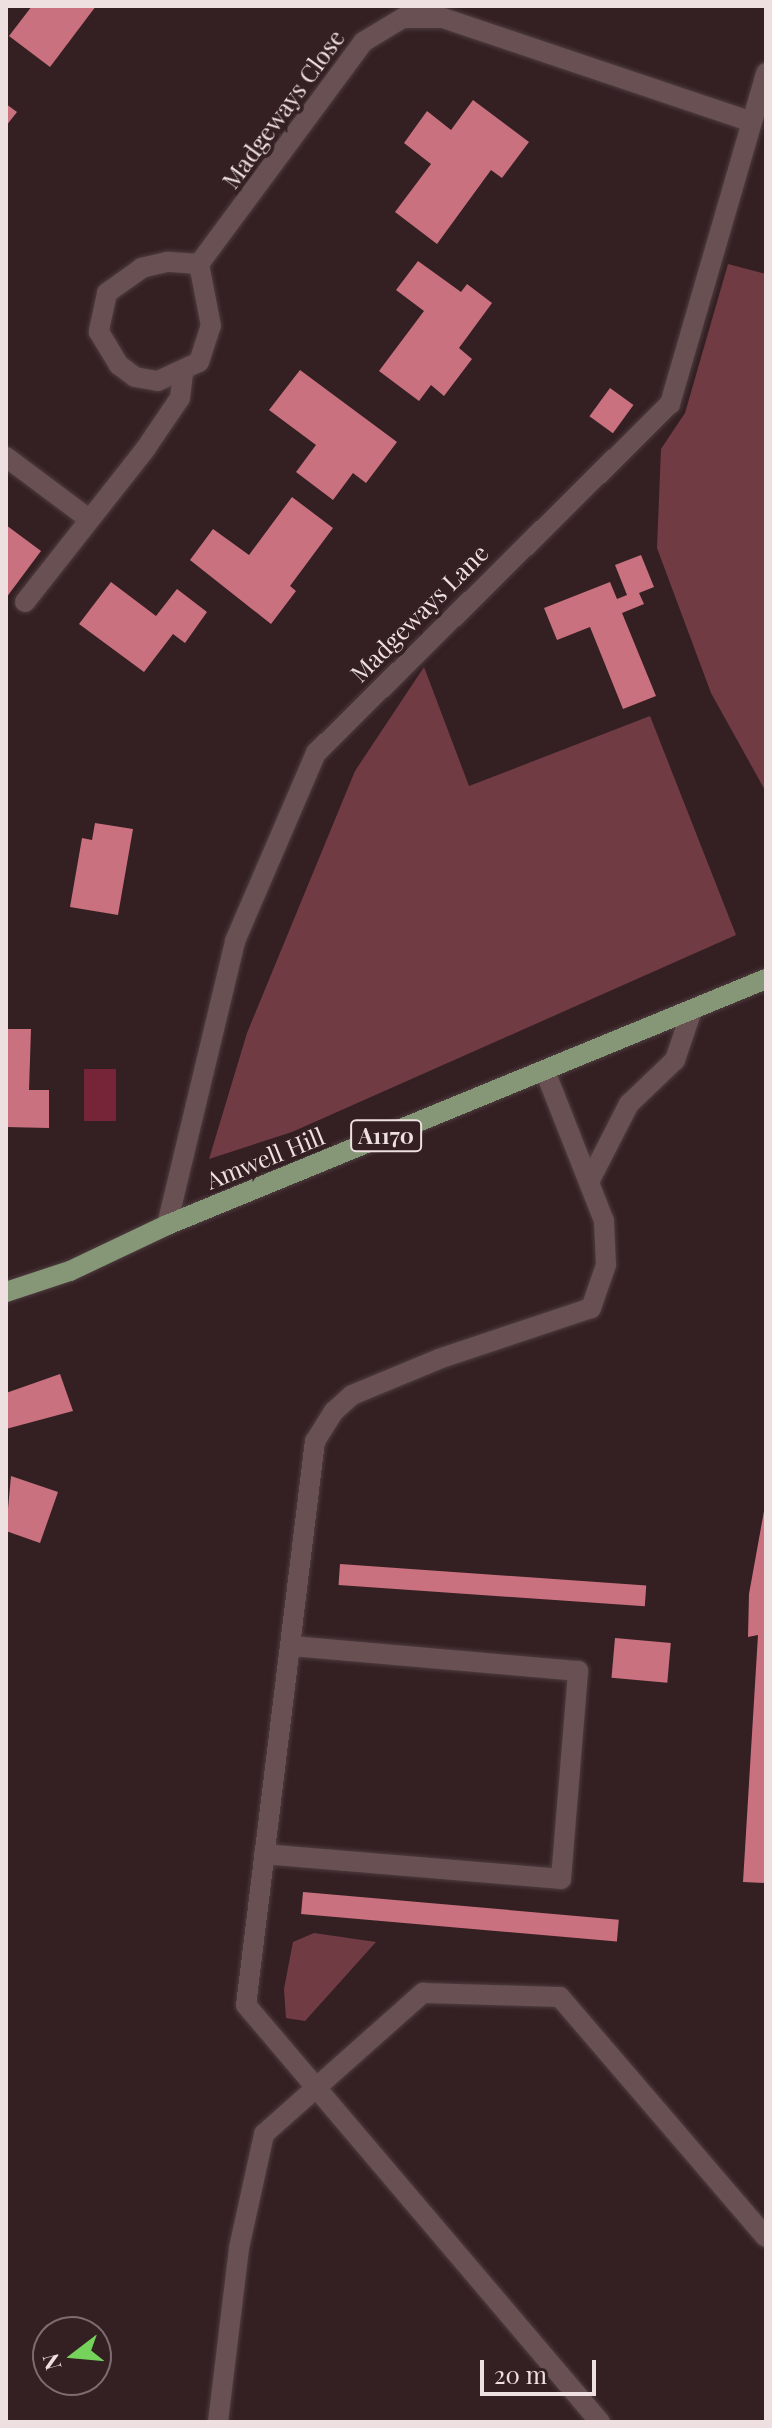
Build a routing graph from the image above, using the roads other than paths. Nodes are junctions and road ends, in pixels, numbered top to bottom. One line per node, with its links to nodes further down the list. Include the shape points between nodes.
1 (766, 73): 2 (street, Madgeways Lane)
2 (749, 121): 3 (street, Madgeways Close, via 443,18 403,18 363,42); 12 (street, Madgeways Lane, via 670,404 316,753 235,941)
3 (199, 264): 4 (street, via 211,326 209,344 199,362); 4 (street, via 167,262 142,268 107,293 100,309 99,332 119,365 135,377 158,381)
4 (183, 373): 6 (street, via 180,398)
5 (6, 457): 6 (street)
6 (89, 519): 7 (street)
7 (25, 602)
8 (766, 979): 9 (main road, Amwell Hill / A1170)
9 (692, 1010): 10 (main road, Amwell Hill / A1170); 11 (street, via 675,1060 629,1104)
10 (545, 1071): 11 (street); 12 (main road, Amwell Hill / A1170)
11 (589, 1182): 14 (street, via 604,1221 606,1265 591,1308 439,1359 352,1395 334,1411 315,1441)
12 (167, 1225): 13 (main road, Amwell Hill / A1170, via 70,1271)
13 (6, 1292)
14 (290, 1646): 15 (street); 15 (street, via 578,1671 561,1879)
15 (264, 1854): 16 (street, via 246,2005)
16 (315, 2087): 17 (street, via 423,1993 560,1997); 18 (street, via 264,2134 239,2248); 19 (street)
17 (766, 2237)
18 (218, 2422)
19 (600, 2422)

